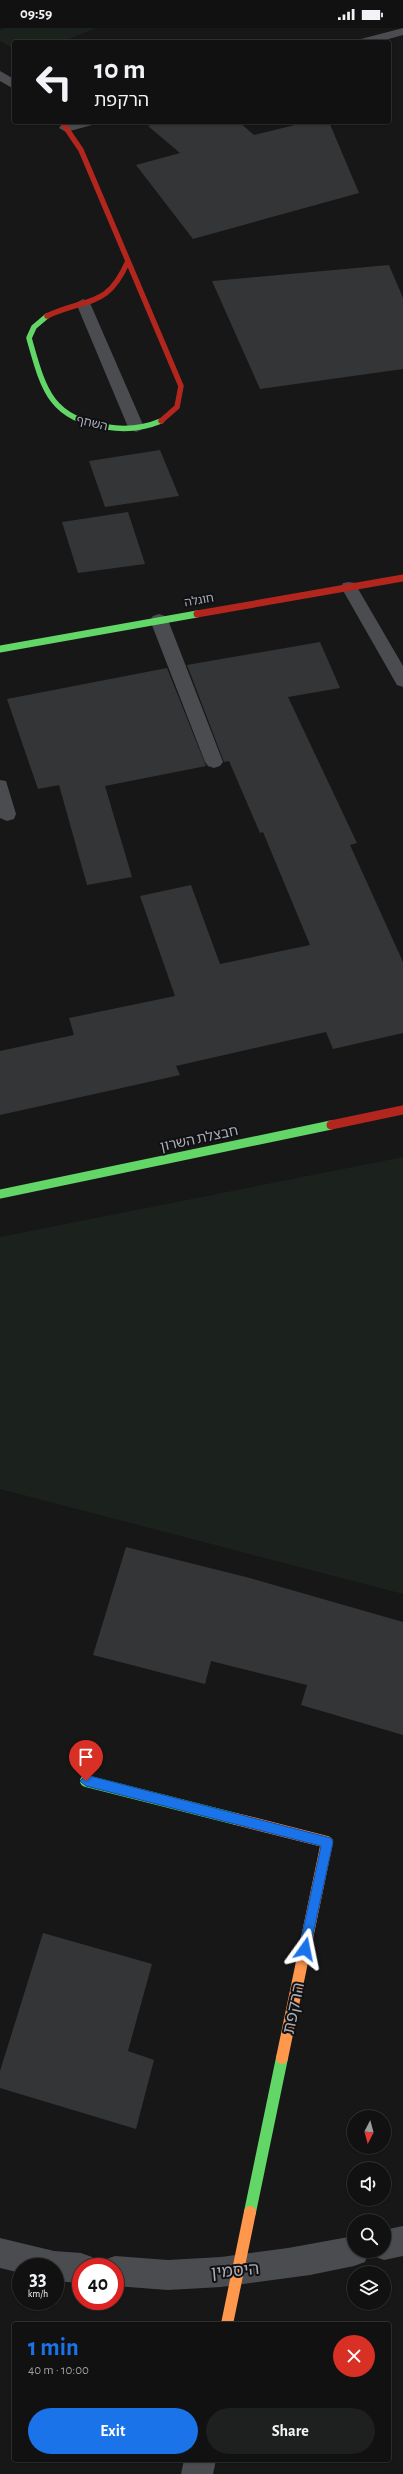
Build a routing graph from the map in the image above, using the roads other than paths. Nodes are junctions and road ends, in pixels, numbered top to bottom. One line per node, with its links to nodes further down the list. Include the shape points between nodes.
1 (403, 31): 2 (street)
2 (372, 40)
3 (0, 75): 4 (street)
4 (12, 84)
5 (64, 125): 6 (street, השחף, via 81,150)
6 (128, 261): 7 (street, השחף, via 120,281 110,292); 8 (street, השחף, via 181,386 180,404 168,417)
7 (83, 303): 8 (street); 8 (street, השחף, via 42,318 31,328 29,338 50,400 60,412 76,421 97,427)
8 (136, 427)
9 (403, 578): 10 (street, חוגלה)
10 (349, 587): 11 (street, חוגלה); 13 (street)
11 (159, 620): 12 (street, חוגלה); 14 (street)
12 (0, 649)
13 (403, 681)
14 (214, 762)
15 (0, 786): 16 (street)
16 (7, 814)
17 (403, 1110): 18 (street, חבצלת השרון)
18 (0, 1194)
19 (86, 1781): 25 (street, הרקפת, via 327,1842)
20 (403, 2241): 21 (street)
21 (391, 2244)
22 (347, 2252): 25 (street, היסמין, via 278,2266)
23 (0, 2253): 24 (street, via 54,2266)
24 (72, 2267)
25 (238, 2270): 26 (street, היסמין, via 175,2275); 27 (street, הרקפת)
26 (124, 2272)
27 (227, 2322)
28 (200, 2462): 29 (street)
29 (197, 2474)

